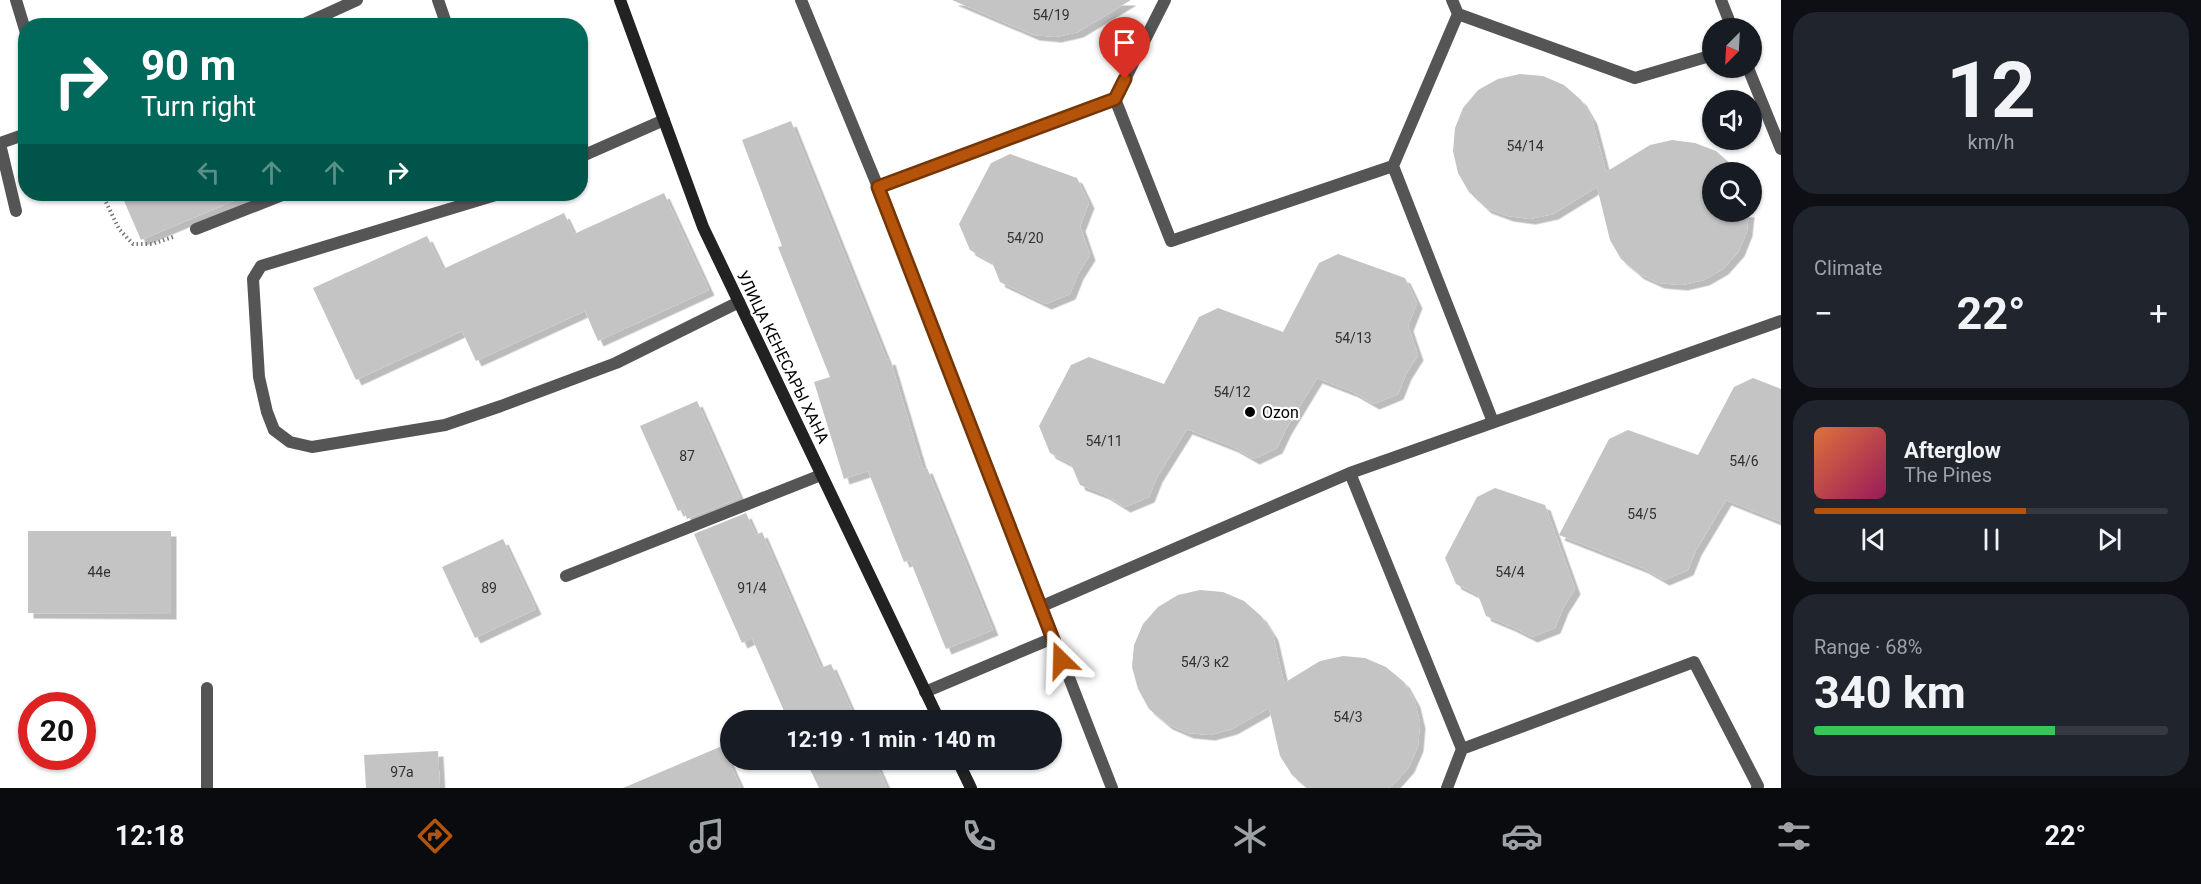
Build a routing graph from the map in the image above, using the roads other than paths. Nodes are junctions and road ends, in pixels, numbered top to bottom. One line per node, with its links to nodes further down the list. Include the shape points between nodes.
1 (16, 0): 10 (lane)
2 (357, 0): 11 (lane)
3 (438, 0): 12 (lane)
4 (620, 0): 17 (street, УЛИЦА КЕНЕСАРЫ ХАНА)
5 (801, 0): 23 (lane)
6 (1165, 0): 16 (lane)
7 (1452, 0): 9 (lane)
8 (1721, 0): 13 (lane)
9 (1458, 14): 14 (lane, via 1635,78); 22 (lane)
10 (21, 18)
11 (318, 18)
12 (444, 18)
13 (1728, 18)
14 (1702, 58)
15 (1752, 78): 20 (lane)
16 (1115, 99): 22 (lane, via 1171,241); 23 (lane)
17 (664, 120): 21 (lane); 28 (street, УЛИЦА КЕНЕСАРЫ ХАНА, via 703,227)
18 (18, 137): 19 (lane)
19 (0, 143): 26 (lane)
20 (1781, 149)
21 (588, 153)
22 (1393, 166): 30 (lane)
23 (878, 187): 34 (lane)
24 (267, 201): 27 (lane)
25 (476, 201): 28 (lane, via 261,266 253,279 259,378 274,430 290,442 312,447 446,425 616,363)
26 (16, 211)
27 (196, 229)
28 (739, 302): 32 (street, УЛИЦА КЕНЕСАРЫ ХАНА)
29 (1781, 321): 30 (lane)
30 (1493, 422): 31 (lane)
31 (1350, 473): 34 (lane); 39 (lane)
32 (821, 475): 33 (lane); 37 (street, УЛИЦА КЕНЕСАРЫ ХАНА)
33 (566, 576)
34 (1040, 607): 35 (lane)
35 (1053, 638): 37 (lane); 44 (lane)
36 (207, 688): 42 (lane)
37 (925, 692): 38 (street, УЛИЦА КЕНЕСАРЫ ХАНА)
38 (934, 710)
39 (1462, 749): 41 (lane, via 1694,662); 45 (lane)
40 (962, 770): 43 (street)
41 (1759, 787)
42 (207, 788)
43 (971, 788)
44 (1112, 788)
45 (1447, 788)

